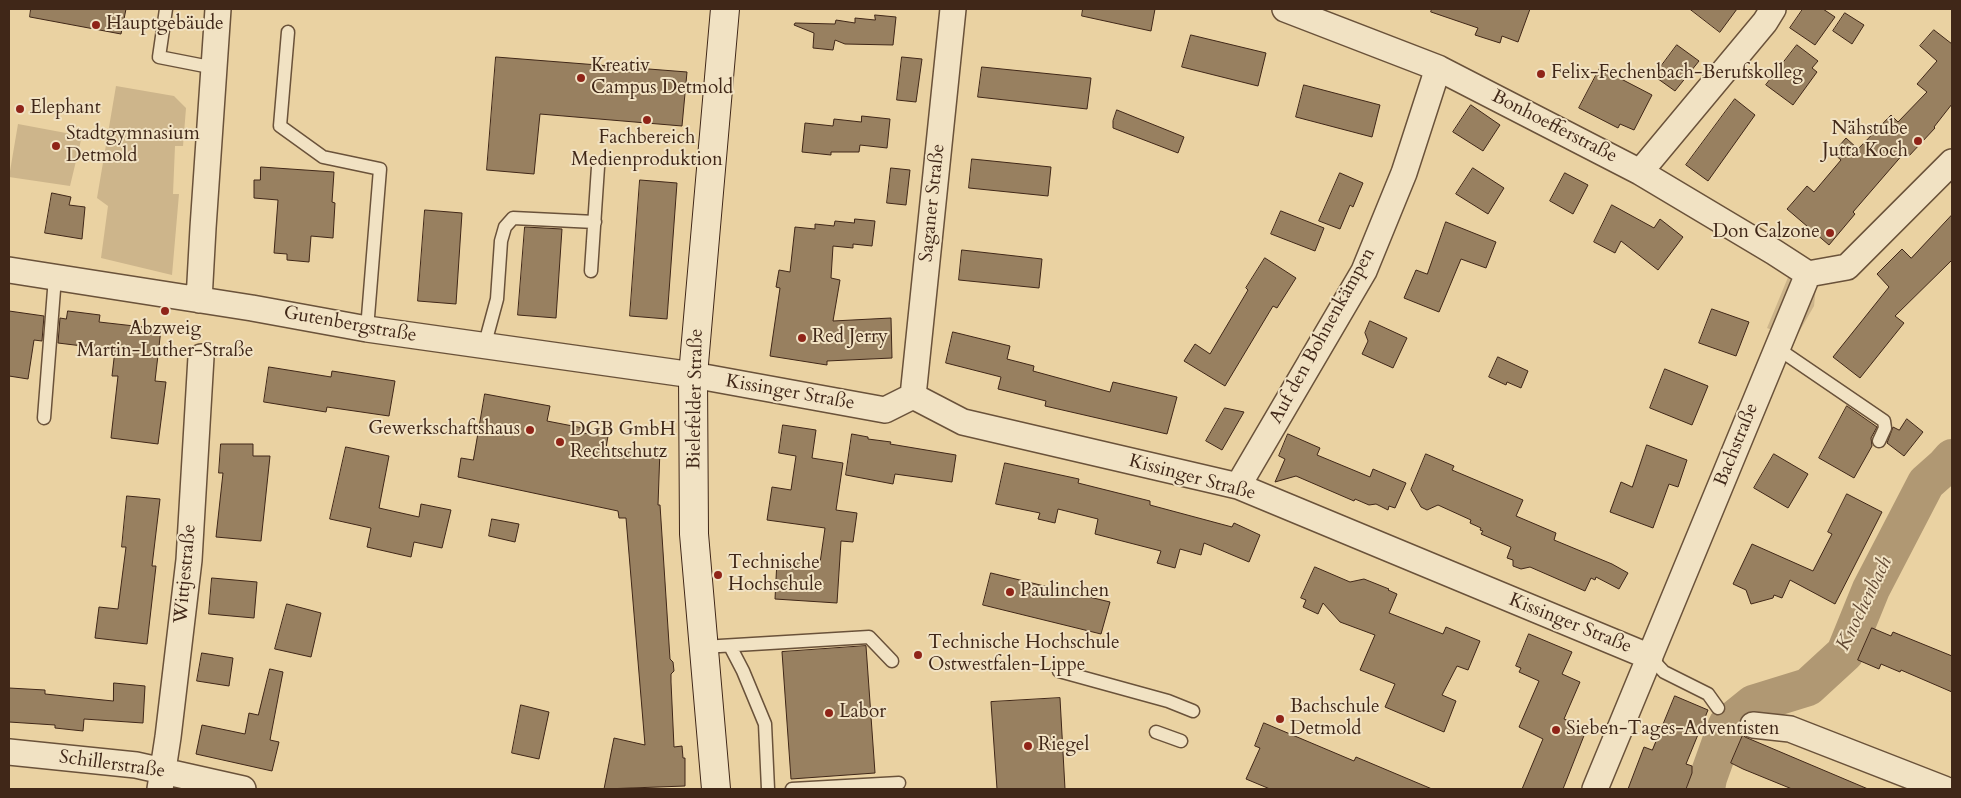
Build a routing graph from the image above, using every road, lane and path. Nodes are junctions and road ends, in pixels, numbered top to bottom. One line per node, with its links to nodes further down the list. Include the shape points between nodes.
1 (166, 9): 8 (lane, via 159,57)
2 (218, 9): 8 (street)
3 (724, 9): 23 (main road, Bielefelder Straße)
4 (953, 9): 24 (street, Saganer Straße)
5 (1286, 9): 9 (street, Bonhoefferstraße)
6 (1773, 9): 12 (street)
7 (288, 32): 19 (lane, via 280,126 323,157 380,169)
8 (215, 68): 18 (street)
9 (1438, 68): 12 (street, Bonhoefferstraße); 27 (street, Auf den Bohnenkämpen, via 1404,173 1364,270)
10 (1952, 162): 16 (street, via 1847,267)
11 (598, 167): 13 (lane)
12 (1640, 172): 16 (street, Bonhoefferstraße)
13 (594, 222): 15 (lane); 20 (lane, via 513,218 505,227 495,313)
14 (9, 270): 17 (street, Gutenbergstraße)
15 (591, 271)
16 (1808, 274): 21 (street, Bachstraße)
17 (55, 277): 18 (street, Gutenbergstraße); 25 (lane)
18 (199, 300): 19 (street, Gutenbergstraße)
19 (367, 329): 20 (street, Gutenbergstraße)
20 (484, 347): 23 (street, Gutenbergstraße)
21 (1777, 348): 26 (lane, via 1884,421 1885,428); 30 (street, Bachstraße)
22 (201, 357): 39 (street, Wittjestraße, via 189,560)
23 (693, 375): 24 (street, Kissinger Straße, via 885,410); 29 (main road, Bielefelder Straße, via 694,534)
24 (912, 396): 27 (street, Kissinger Straße, via 964,422)
25 (44, 418)
26 (1879, 441)
27 (1238, 486): 30 (street, Kissinger Straße)
28 (730, 646): 29 (lane); 31 (lane, via 869,637); 44 (lane, via 765,724)
29 (703, 647): 43 (main road, Bielefelder Straße)
30 (1650, 657): 33 (lane, Kissinger Straße, via 1664,672 1708,694); 46 (street, Bachstraße)
31 (892, 661)
32 (1060, 671): 34 (lane)
33 (1718, 708)
34 (1193, 710)
35 (1753, 725): 41 (street, via 1790,730)
36 (1156, 732): 37 (lane)
37 (1180, 741)
38 (9, 752): 39 (street, Schillerstraße, via 136,765)
39 (161, 780): 42 (street, Schillerstraße)
40 (899, 783): 45 (lane)
41 (1915, 784): 47 (street)
42 (243, 789)
43 (716, 789)
44 (768, 789)
45 (792, 789)
46 (1594, 789)
47 (1944, 789)

